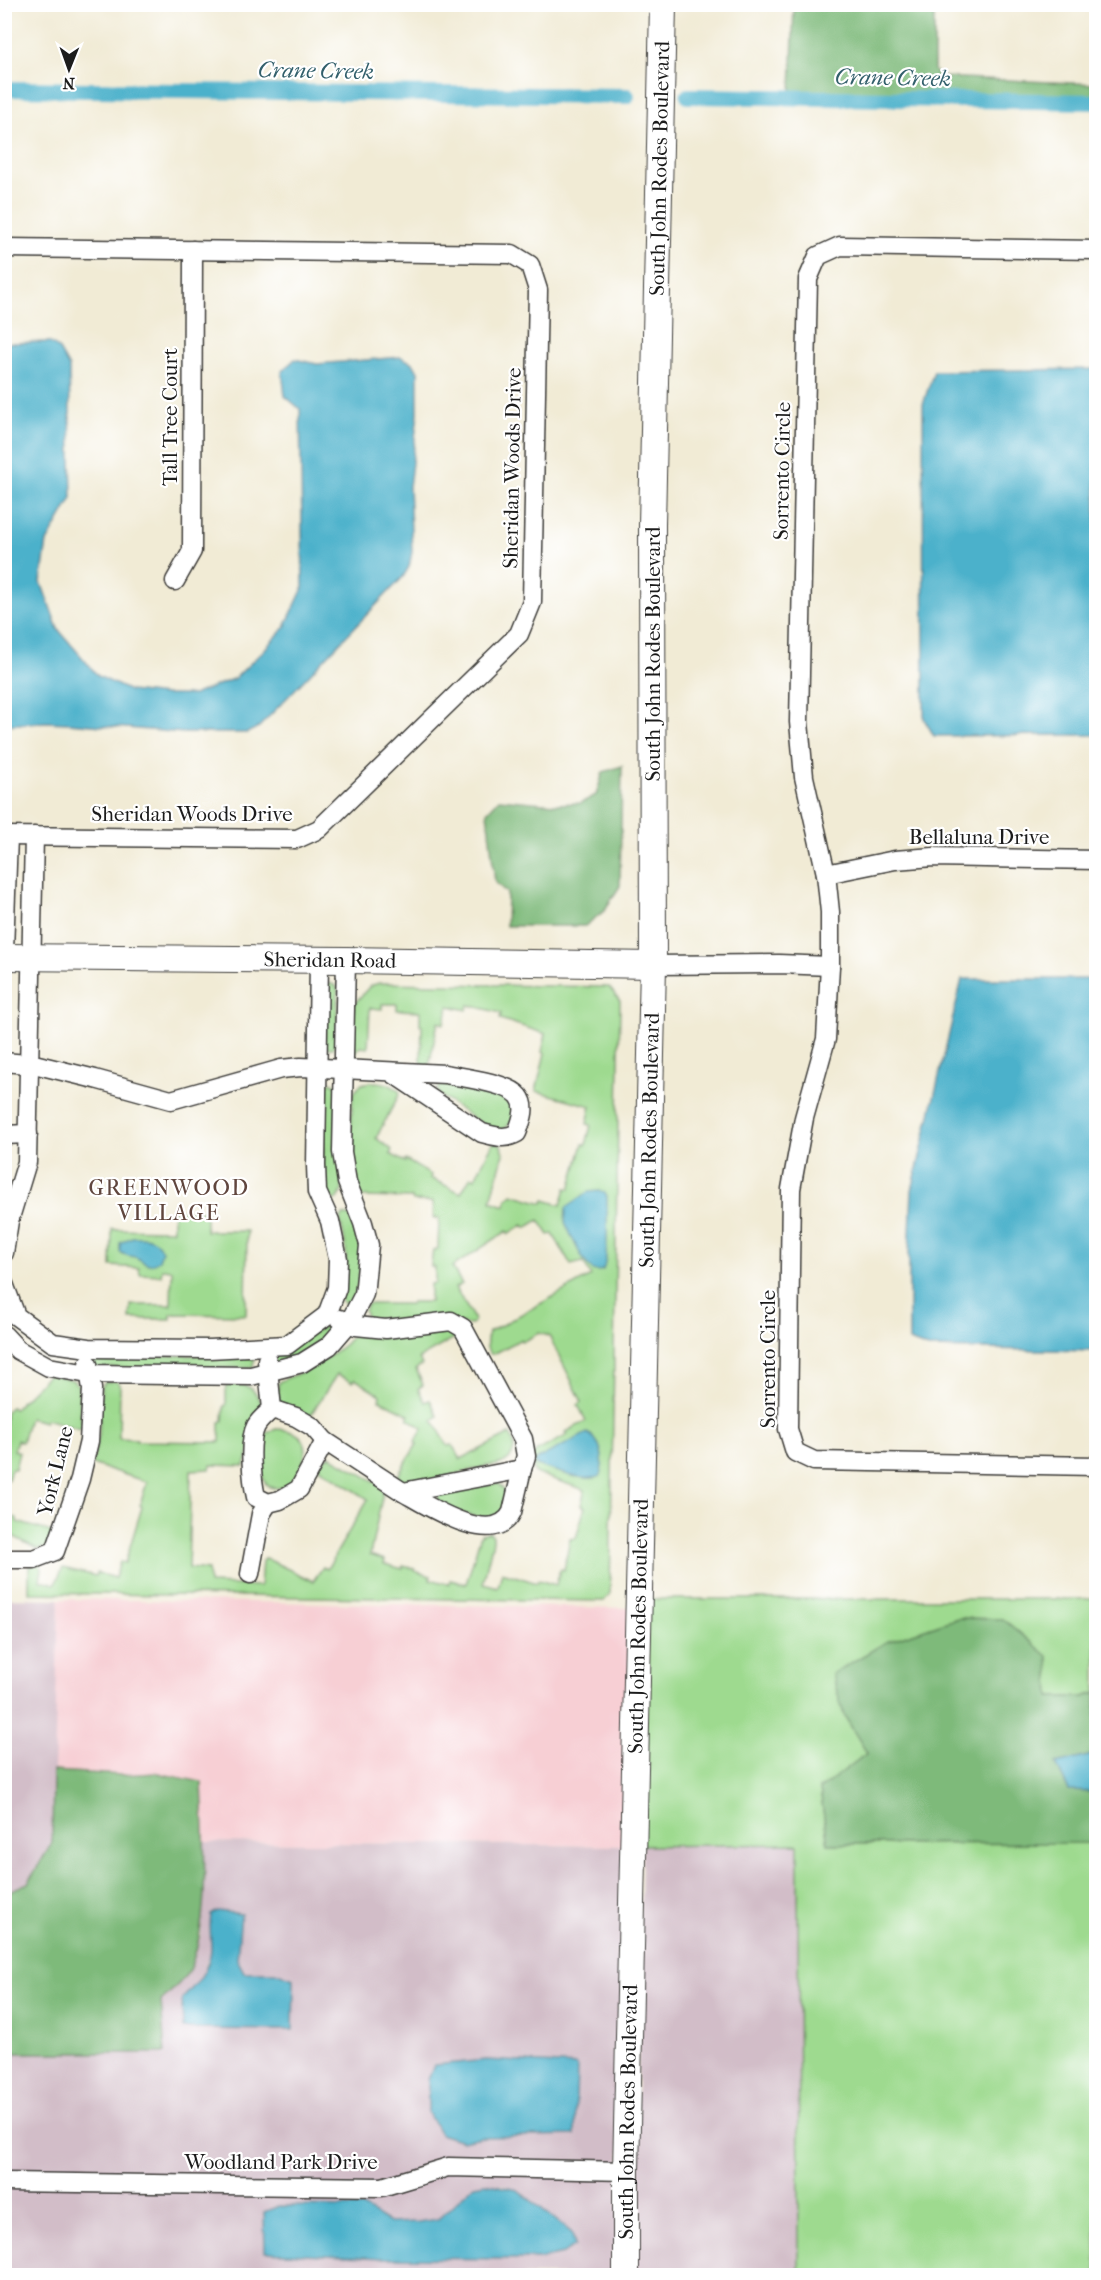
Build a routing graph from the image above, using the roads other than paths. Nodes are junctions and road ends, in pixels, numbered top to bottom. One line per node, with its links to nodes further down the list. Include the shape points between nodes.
1 (663, 4): 15 (main road, South John Rodes Boulevard, via 652,525)
2 (4, 248): 3 (street, Sheridan Woods Drive)
3 (194, 250): 5 (street, Tall Tree Court, via 192,551); 7 (street, Sheridan Woods Drive, via 512,254 530,265 538,290 532,602 519,634 319,829 297,839)
4 (1096, 250): 9 (street, Sorrento Circle, via 840,246 818,256 808,279 799,722 804,777)
5 (175, 581)
6 (6, 836): 7 (street, Sheridan Woods Drive); 10 (street, Sheridan Woods Drive)
7 (34, 836): 12 (street)
8 (1096, 860): 9 (street, Bellaluna Drive, via 933,857)
9 (826, 874): 16 (street, Sorrento Circle)
10 (4, 951)
11 (4, 957): 12 (main road, Sheridan Road)
12 (33, 957): 13 (main road, Sheridan Road); 18 (street)
13 (319, 960): 14 (main road, Sheridan Road); 19 (street)
14 (346, 960): 15 (main road, Sheridan Road); 20 (street)
15 (653, 965): 16 (street); 43 (main road, South John Rodes Boulevard)
16 (830, 966): 37 (street, Sorrento Circle, via 826,1039 804,1118 791,1189 788,1429 795,1452 814,1461)
17 (4, 1062): 18 (street)
18 (28, 1063): 19 (street, via 171,1100 281,1069); 22 (street)
19 (318, 1067): 20 (street); 25 (street, via 317,1192)
20 (345, 1071): 21 (street); 24 (street, via 342,1152)
21 (391, 1072): 21 (street, via 445,1074 510,1089 523,1104 517,1133 500,1138 482,1133)
22 (28, 1134): 23 (street); 26 (street, via 27,1162)
23 (4, 1135)
24 (353, 1200): 25 (street); 29 (street, via 369,1245 364,1294)
25 (325, 1211): 28 (street, via 338,1259 337,1288)
26 (4, 1253)
27 (4, 1284): 32 (street, via 16,1316 53,1343)
28 (327, 1315): 29 (street); 31 (street, via 287,1345)
29 (349, 1323): 33 (street, via 320,1352 302,1363); 38 (street, via 386,1329 451,1321 463,1328 523,1439 526,1456)
30 (4, 1335): 34 (street, via 18,1350 49,1367)
31 (266, 1347): 32 (street); 33 (street)
32 (89, 1348): 34 (street, York Lane)
33 (269, 1373): 34 (street); 35 (street)
34 (88, 1374): 41 (street, York Lane, via 92,1389 89,1441 55,1551 34,1559)
35 (272, 1409): 36 (street, via 296,1417); 40 (street, via 255,1429 252,1458 256,1497)
36 (326, 1441): 39 (street); 40 (street, via 299,1489)
37 (1096, 1466)
38 (522, 1469): 39 (street); 39 (street, via 512,1512 509,1519 499,1524 463,1523)
39 (403, 1492)
40 (268, 1503): 42 (street, via 261,1514)
41 (4, 1559)
42 (250, 1574)
43 (627, 2171): 44 (street, Woodland Park Drive, via 448,2167 382,2187); 45 (main road, South John Rodes Boulevard)
44 (4, 2182)
45 (626, 2276)

